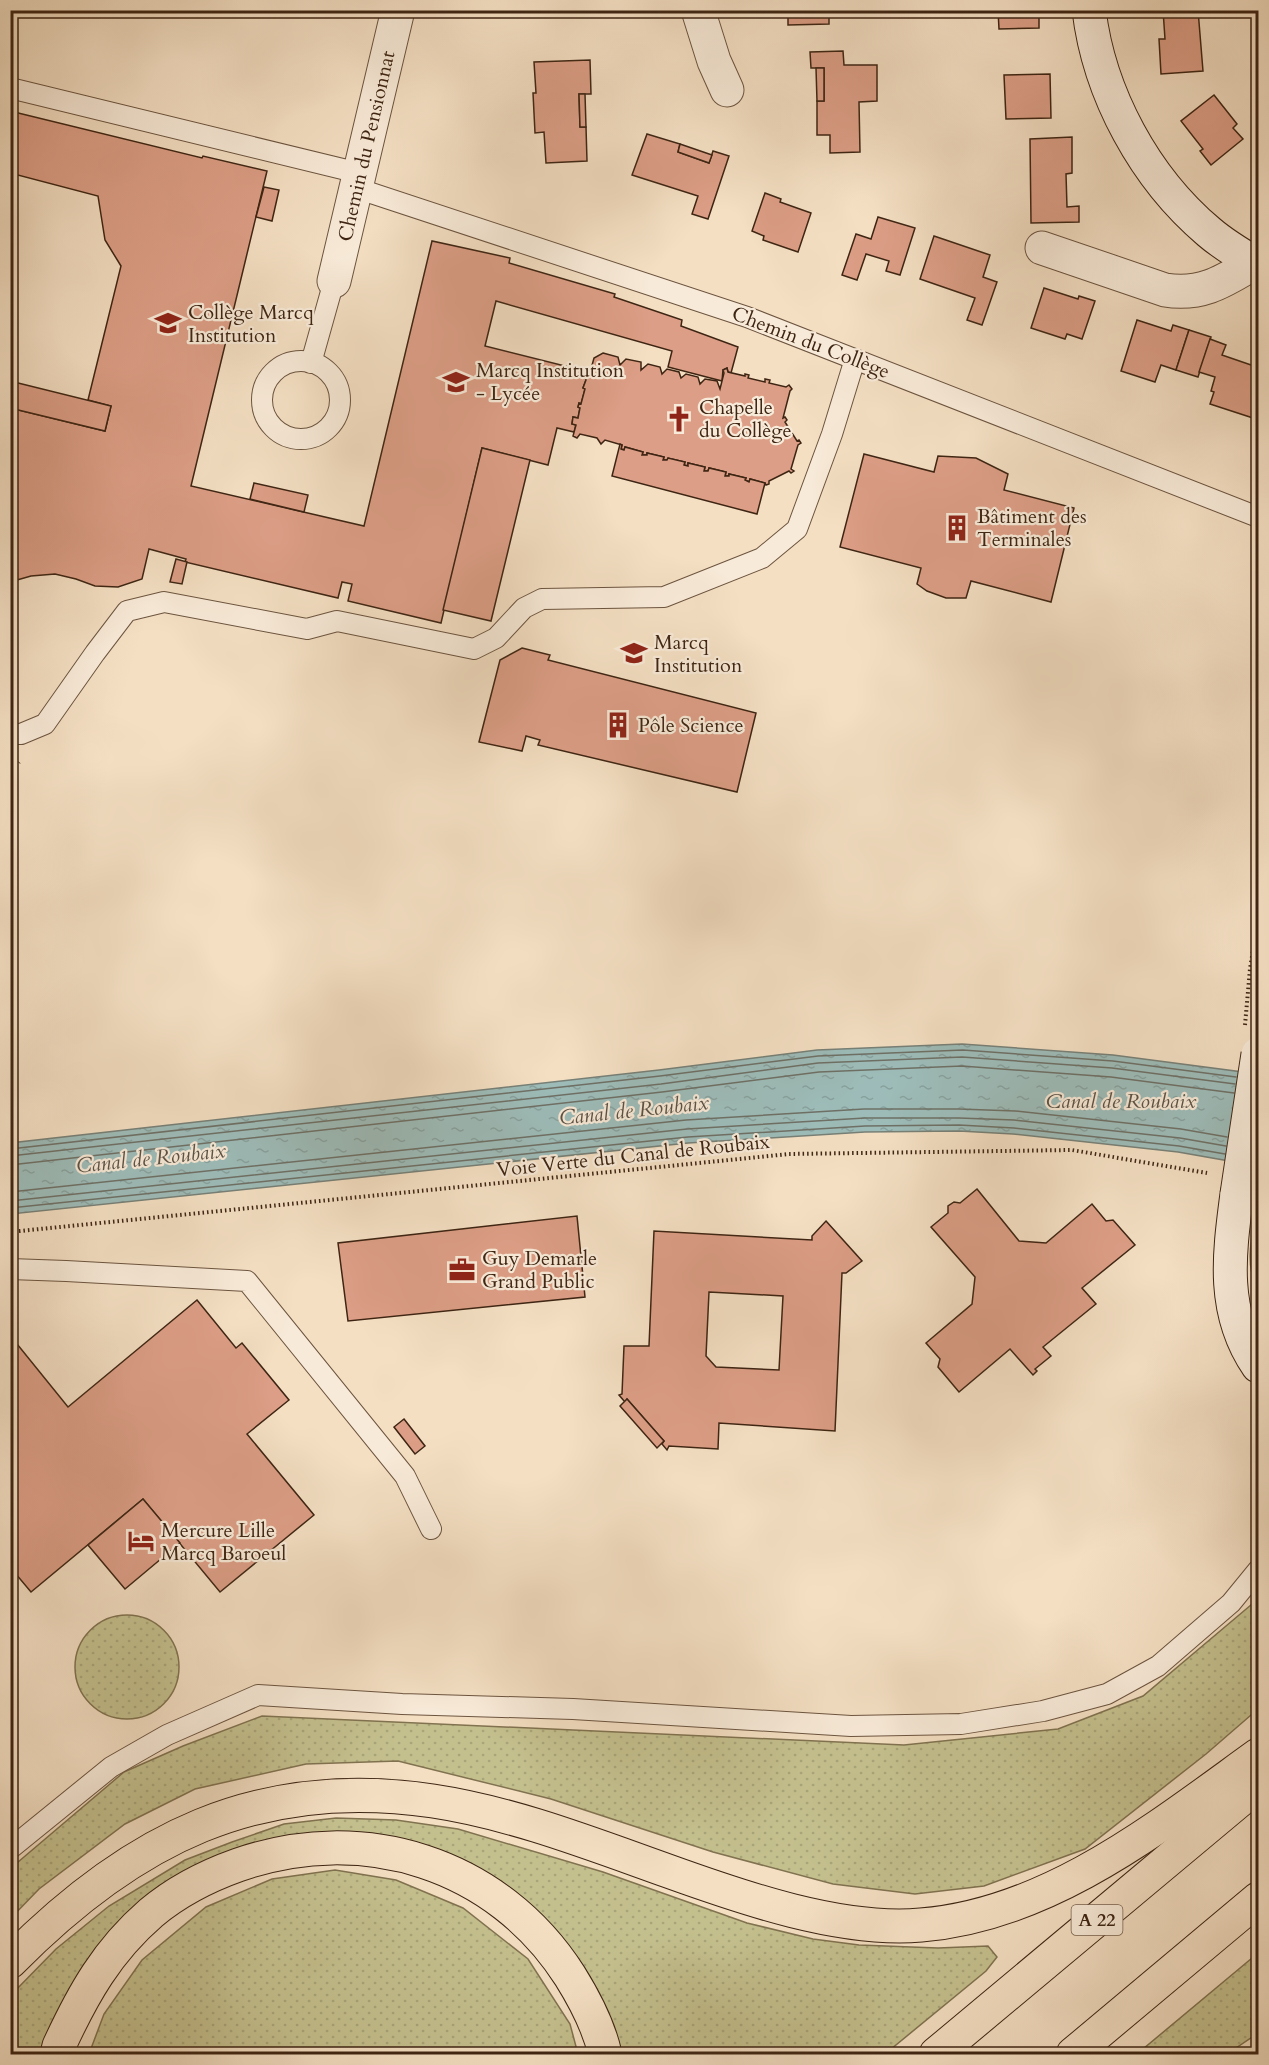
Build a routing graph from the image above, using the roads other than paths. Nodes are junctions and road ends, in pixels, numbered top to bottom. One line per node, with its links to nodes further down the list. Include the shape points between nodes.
1 (398, 10): 6 (street, Chemin du Pensionnat)
2 (698, 10): 5 (street)
3 (1089, 10): 8 (street, via 1104,76 1140,149 1190,215)
4 (10, 88): 6 (lane, Chemin du Collège)
5 (727, 90)
6 (358, 180): 9 (street, Chemin du Pensionnat); 10 (lane, Chemin du Collège)
7 (1042, 248): 8 (street, via 1180,292 1201,290)
8 (1256, 264)
9 (333, 281): 11 (lane)
10 (855, 359): 12 (lane, Chemin du Collège); 13 (lane, via 797,529 762,558 664,597 542,599 524,608 496,638 474,649 337,621 307,629 164,602 127,610 45,724 21,734)
11 (311, 363)
12 (1258, 517)
13 (10, 734)
14 (1251, 1042): 16 (street, bridge)
15 (10, 1269): 19 (lane, via 247,1281 405,1476)
16 (1230, 1277): 17 (street); 18 (street, via 1238,1322)
17 (1258, 1335)
18 (1258, 1366)
19 (431, 1529)
20 (1258, 1570): 23 (lane, via 1231,1603 1158,1666 1107,1694 1043,1711 961,1724 851,1725 258,1695 167,1735 111,1767)
21 (1258, 1755): 25 (highway, via 1105,1859 1057,1885 964,1919 885,1926 836,1920 694,1880 489,1813 433,1801 328,1796 262,1805 184,1832 131,1862 67,1910)
22 (1258, 1785): 28 (highway, A 22)
23 (10, 1849)
24 (1258, 1899): 29 (highway)
25 (10, 1962)
26 (57, 2055): 27 (highway, via 89,1986 114,1951 152,1913 186,1889 264,1856 302,1848 350,1847 393,1852 444,1869 492,1893 556,1954 583,1997)
27 (605, 2055)
28 (936, 2055)
29 (1073, 2055)

